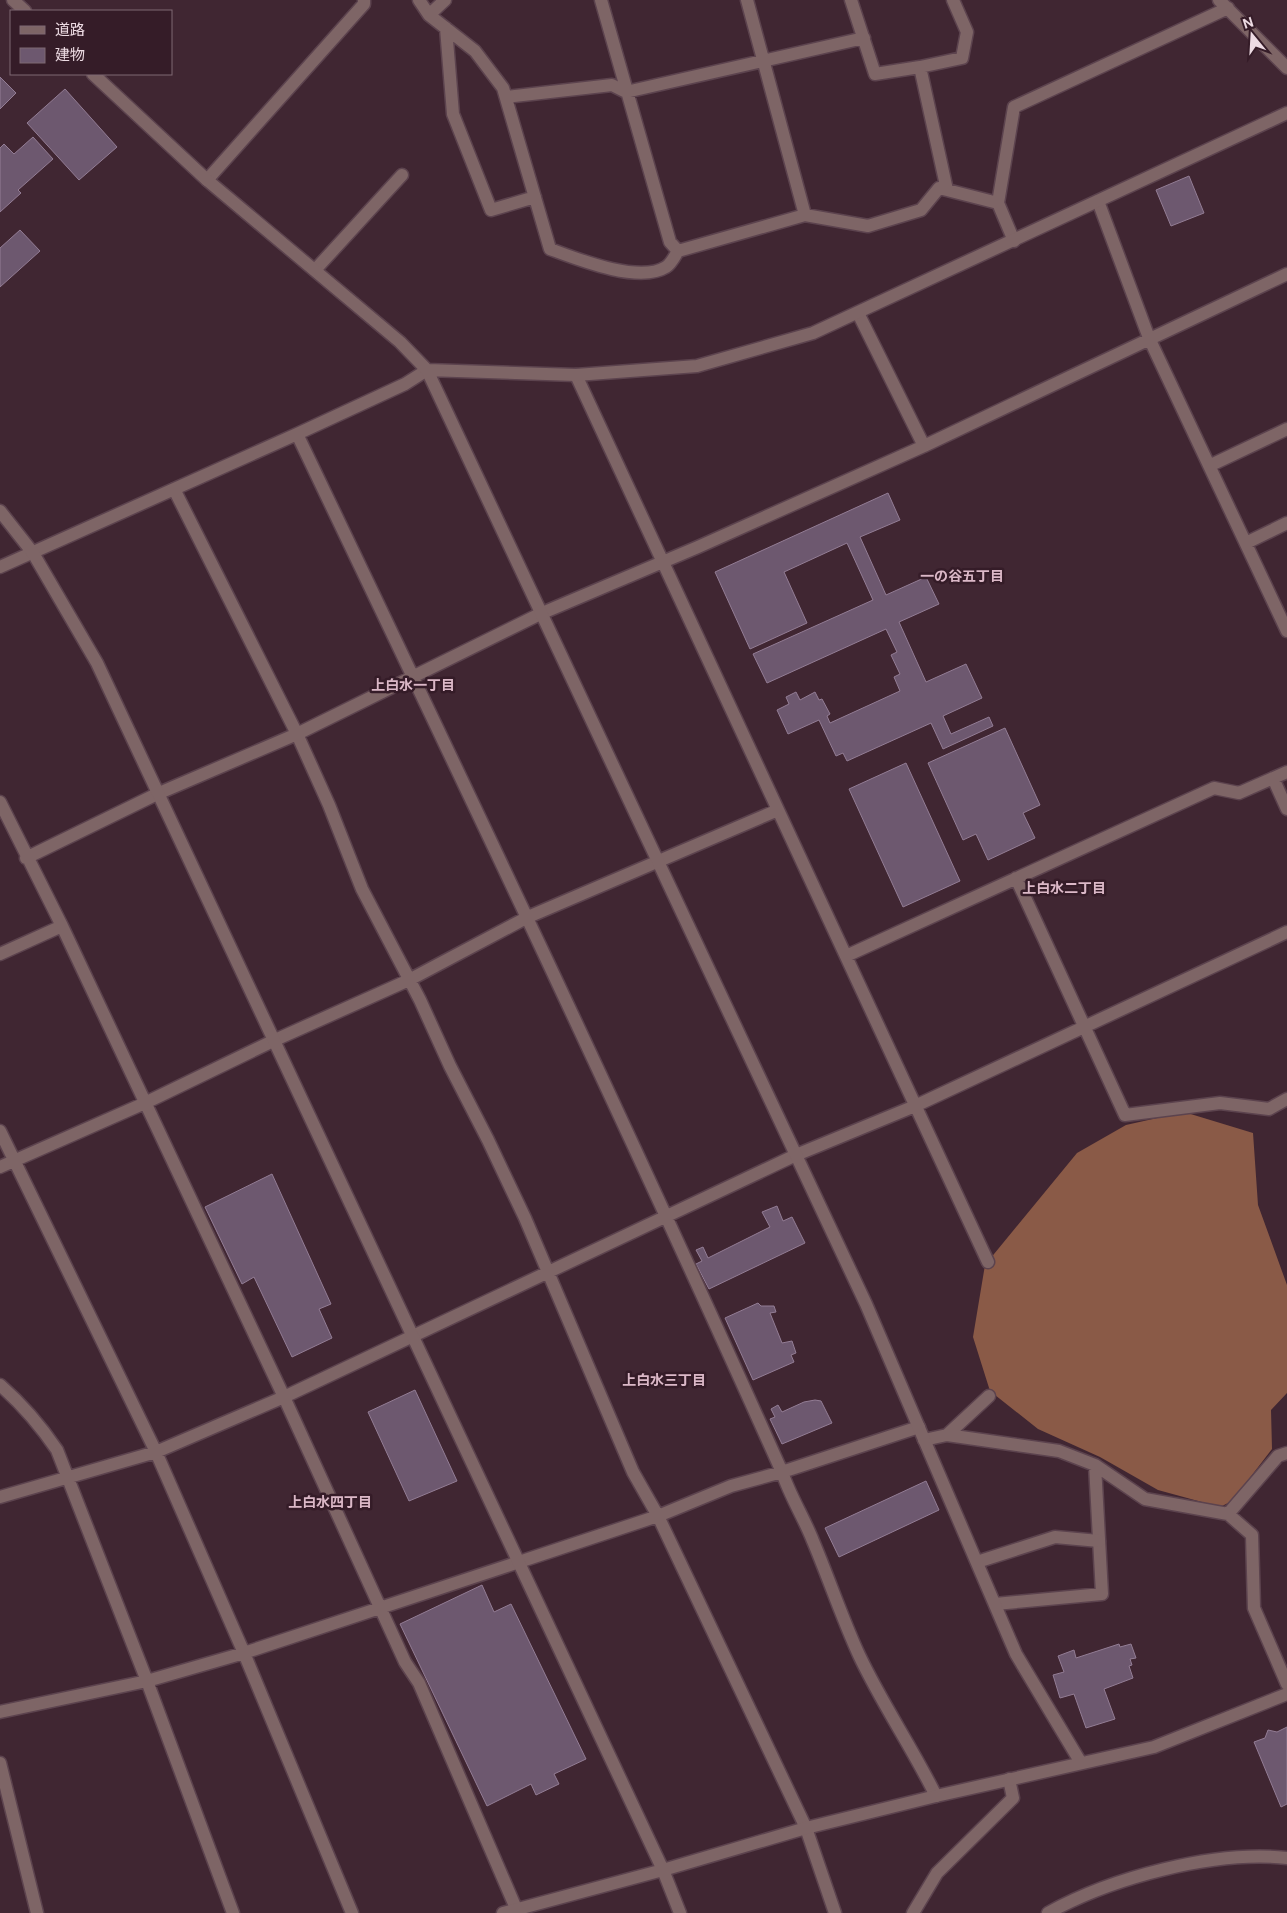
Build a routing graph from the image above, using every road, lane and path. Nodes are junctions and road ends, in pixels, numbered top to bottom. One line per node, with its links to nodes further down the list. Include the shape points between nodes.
1 (13, 0): 10 (street)
2 (364, 0): 22 (street, via 364,4)
3 (420, 0): 11 (street)
4 (445, 0): 11 (street)
5 (601, 0): 18 (street)
6 (747, 0): 14 (street)
7 (851, 0): 13 (street)
8 (953, 0): 15 (street, via 967,32 962,58)
9 (1223, 4): 16 (street); 26 (street, via 1014,107)
10 (24, 10)
11 (429, 15): 12 (street)
12 (446, 28): 19 (street, via 475,50); 24 (street, via 453,114 491,210)
13 (864, 38): 14 (street); 15 (street, via 875,74)
14 (763, 62): 18 (street); 27 (street)
15 (920, 67): 23 (street)
16 (1287, 68)
17 (94, 75): 22 (street)
18 (626, 92): 19 (street, via 612,85); 29 (street, via 670,242)
19 (506, 97): 24 (street)
20 (1287, 113): 25 (street)
21 (402, 174): 30 (street)
22 (207, 180): 30 (street)
23 (947, 190): 26 (street); 27 (street, via 938,188 921,210 868,226)
24 (535, 197): 29 (street, via 550,249 595,266 641,273 666,266)
25 (1098, 201): 28 (street); 33 (street)
26 (998, 203): 28 (street)
27 (806, 215): 29 (street)
28 (1014, 240): 32 (street)
29 (678, 251)
30 (315, 270): 34 (street, via 400,342)
31 (1287, 274): 33 (street)
32 (858, 313): 35 (street, via 813,333 697,366); 38 (street)
33 (1149, 338): 38 (street); 39 (street)
34 (427, 370): 35 (street); 37 (street); 47 (street)
35 (576, 375): 45 (street)
36 (1287, 429): 39 (street)
37 (297, 434): 40 (street); 49 (street)
38 (924, 446): 45 (street)
39 (1211, 465): 43 (street)
40 (174, 489): 44 (street); 50 (street)
41 (0, 511): 44 (street)
42 (1287, 524): 43 (street)
43 (1246, 543): 48 (street)
44 (33, 553): 46 (street); 53 (street, via 97,663)
45 (664, 562): 47 (street); 56 (street)
46 (0, 567)
47 (540, 614): 49 (street); 58 (street)
48 (1287, 631)
49 (413, 678): 50 (street); 60 (street)
50 (297, 734): 53 (street); 65 (street, via 362,889)
51 (1287, 772): 52 (street)
52 (1273, 778): 55 (street); 59 (street, via 1239,793 1214,788)
53 (157, 794): 57 (street); 67 (street)
54 (0, 802): 57 (street)
55 (1287, 809)
56 (778, 810): 58 (street); 64 (street)
57 (26, 858): 61 (street)
58 (658, 863): 60 (street); 72 (street)
59 (1016, 878): 64 (street); 66 (street)
60 (528, 917): 65 (street); 75 (street)
61 (62, 926): 63 (street); 69 (street)
62 (1287, 932): 66 (street)
63 (0, 954)
64 (846, 956): 70 (street)
65 (409, 980): 67 (street); 77 (street, via 488,1140)
66 (1084, 1027): 68 (street, via 1125,1115 1220,1103 1269,1109); 70 (street)
67 (275, 1040): 69 (street); 78 (street)
68 (1287, 1100)
69 (145, 1103): 73 (street); 81 (street)
70 (915, 1106): 72 (street); 76 (street)
71 (0, 1131): 73 (street)
72 (796, 1155): 75 (street); 82 (street)
73 (14, 1162): 74 (street); 85 (street)
74 (0, 1166)
75 (667, 1216): 77 (street); 88 (street)
76 (988, 1262)
77 (548, 1274): 78 (street); 92 (street, via 633,1472)
78 (413, 1334): 81 (street); 95 (street)
79 (0, 1385): 89 (street, via 40,1425)
80 (989, 1396): 83 (street)
81 (284, 1397): 85 (street); 97 (street)
82 (919, 1427): 84 (street); 88 (street)
83 (947, 1435): 84 (street); 87 (street, via 1059,1451)
84 (924, 1440): 94 (street)
85 (156, 1452): 89 (street); 98 (street)
86 (1287, 1453): 91 (street, via 1278,1456)
87 (1095, 1465): 91 (street, via 1145,1499); 93 (street)
88 (782, 1472): 92 (street, via 731,1486); 106 (street, via 859,1654 890,1717 917,1757)
89 (68, 1478): 90 (street); 99 (street)
90 (0, 1497)
91 (1228, 1514): 100 (street, via 1252,1534 1254,1608)
92 (658, 1516): 95 (street); 107 (street)
93 (1099, 1541): 94 (street, via 1055,1537); 96 (street, via 1102,1594)
94 (977, 1562): 96 (street)
95 (520, 1563): 97 (street); 109 (street)
96 (995, 1604): 104 (street, via 1016,1654)
97 (382, 1608): 98 (street); 110 (street, via 405,1662 423,1691)
98 (244, 1653): 99 (street); 113 (street)
99 (147, 1681): 102 (street); 112 (street)
100 (1287, 1684)
101 (1287, 1694): 104 (street, via 1154,1747)
102 (0, 1712)
103 (0, 1763): 111 (street)
104 (1081, 1764): 105 (street)
105 (1009, 1779): 106 (street); 117 (street, via 1013,1798 937,1873)
106 (936, 1796): 107 (street)
107 (806, 1828): 109 (street); 116 (street)
108 (1287, 1858): 118 (street, via 1218,1859 1135,1877 1074,1899)
109 (663, 1870): 110 (street); 115 (street)
110 (517, 1910): 114 (street)
111 (37, 1913)
112 (233, 1913)
113 (352, 1913)
114 (503, 1913)
115 (680, 1913)
116 (835, 1913)
117 (913, 1913)
118 (1048, 1913)

